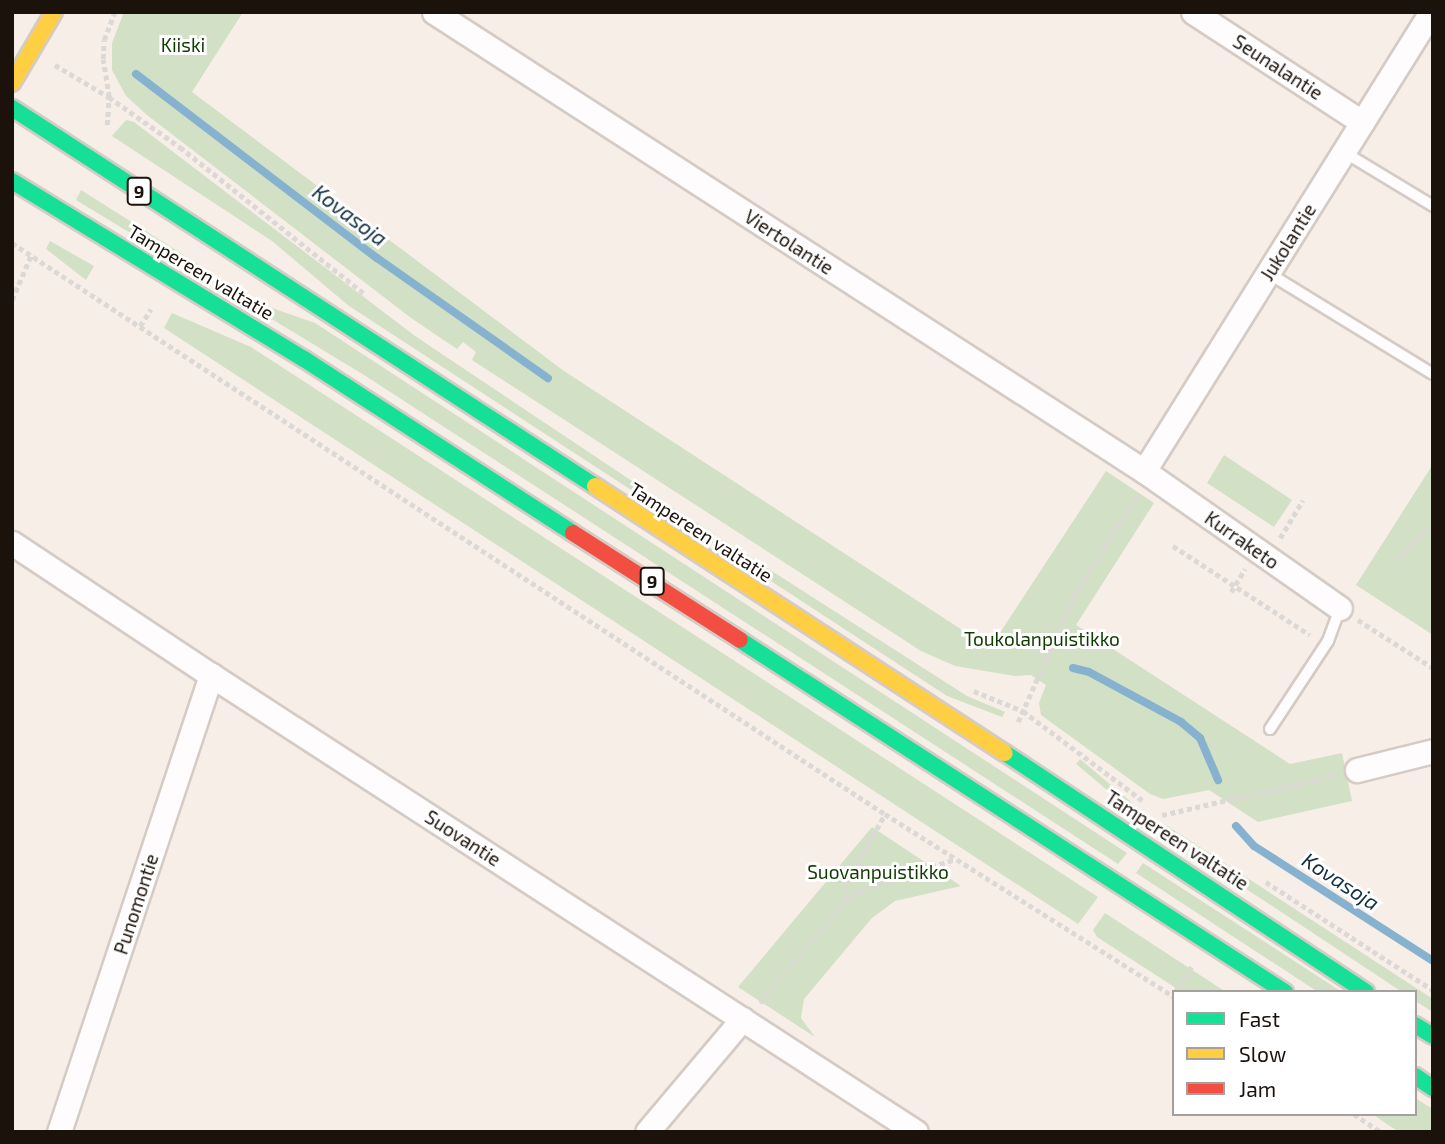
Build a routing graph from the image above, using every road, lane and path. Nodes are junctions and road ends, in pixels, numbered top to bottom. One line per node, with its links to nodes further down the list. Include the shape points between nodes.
1 (54, 12): 6 (main road)
2 (115, 12): 8 (path, via 104,40)
3 (434, 12): 23 (street, Viertolantie)
4 (1193, 12): 10 (street, Seunalantie)
5 (1429, 23): 10 (street, Jukolantie)
6 (32, 51): 7 (main road); 8 (path)
7 (12, 83)
8 (109, 97): 11 (path); 19 (path, via 180,147)
9 (12, 108): 49 (main road, Tampereen valtatie / 9, via 1133,835)
10 (1362, 122): 12 (street, Jukolantie)
11 (107, 125)
12 (1344, 152): 14 (lane); 17 (street, Jukolantie)
13 (12, 181): 48 (main road, Tampereen valtatie / 9, via 304,359)
14 (1433, 206)
15 (12, 243): 16 (path)
16 (31, 255): 18 (path); 21 (path)
17 (1268, 273): 22 (lane); 23 (street, Jukolantie)
18 (12, 300)
19 (374, 302)
20 (151, 309): 21 (path)
21 (140, 326): 40 (path)
22 (1433, 374)
23 (1144, 471): 28 (street, Kurraketo); 35 (path, via 1140,491 1076,592)
24 (1303, 500): 28 (path)
25 (1433, 523): 29 (path)
26 (12, 542): 33 (street, Suovantie)
27 (1173, 546): 31 (path)
28 (1267, 557): 30 (street, Kurraketo)
29 (1396, 559)
30 (1340, 608): 31 (lane); 32 (path)
31 (1325, 645): 37 (lane)
32 (1433, 668)
33 (211, 675): 52 (street, Suovantie); 58 (street, Punomontie)
34 (966, 688): 35 (path)
35 (1023, 711): 36 (path); 41 (path)
36 (1017, 723)
37 (1270, 729)
38 (1433, 751): 39 (street)
39 (1357, 770): 41 (path)
40 (885, 814): 43 (path); 45 (path, via 847,881)
41 (1162, 815): 42 (path)
42 (1173, 822)
43 (956, 859): 45 (path, via 859,891); 51 (path)
44 (1264, 880): 50 (path)
45 (845, 900): 52 (path)
46 (1192, 966): 47 (path)
47 (1177, 990)
48 (1282, 990)
49 (1363, 990)
50 (1433, 990)
51 (1172, 994)
52 (743, 1019): 59 (street); 60 (street, Suovantie)
53 (1417, 1026): 54 (main road)
54 (1433, 1036)
55 (1417, 1077): 56 (main road)
56 (1433, 1088)
57 (1357, 1116): 61 (path)
58 (59, 1132)
59 (646, 1132)
60 (916, 1132)
61 (1381, 1132)

